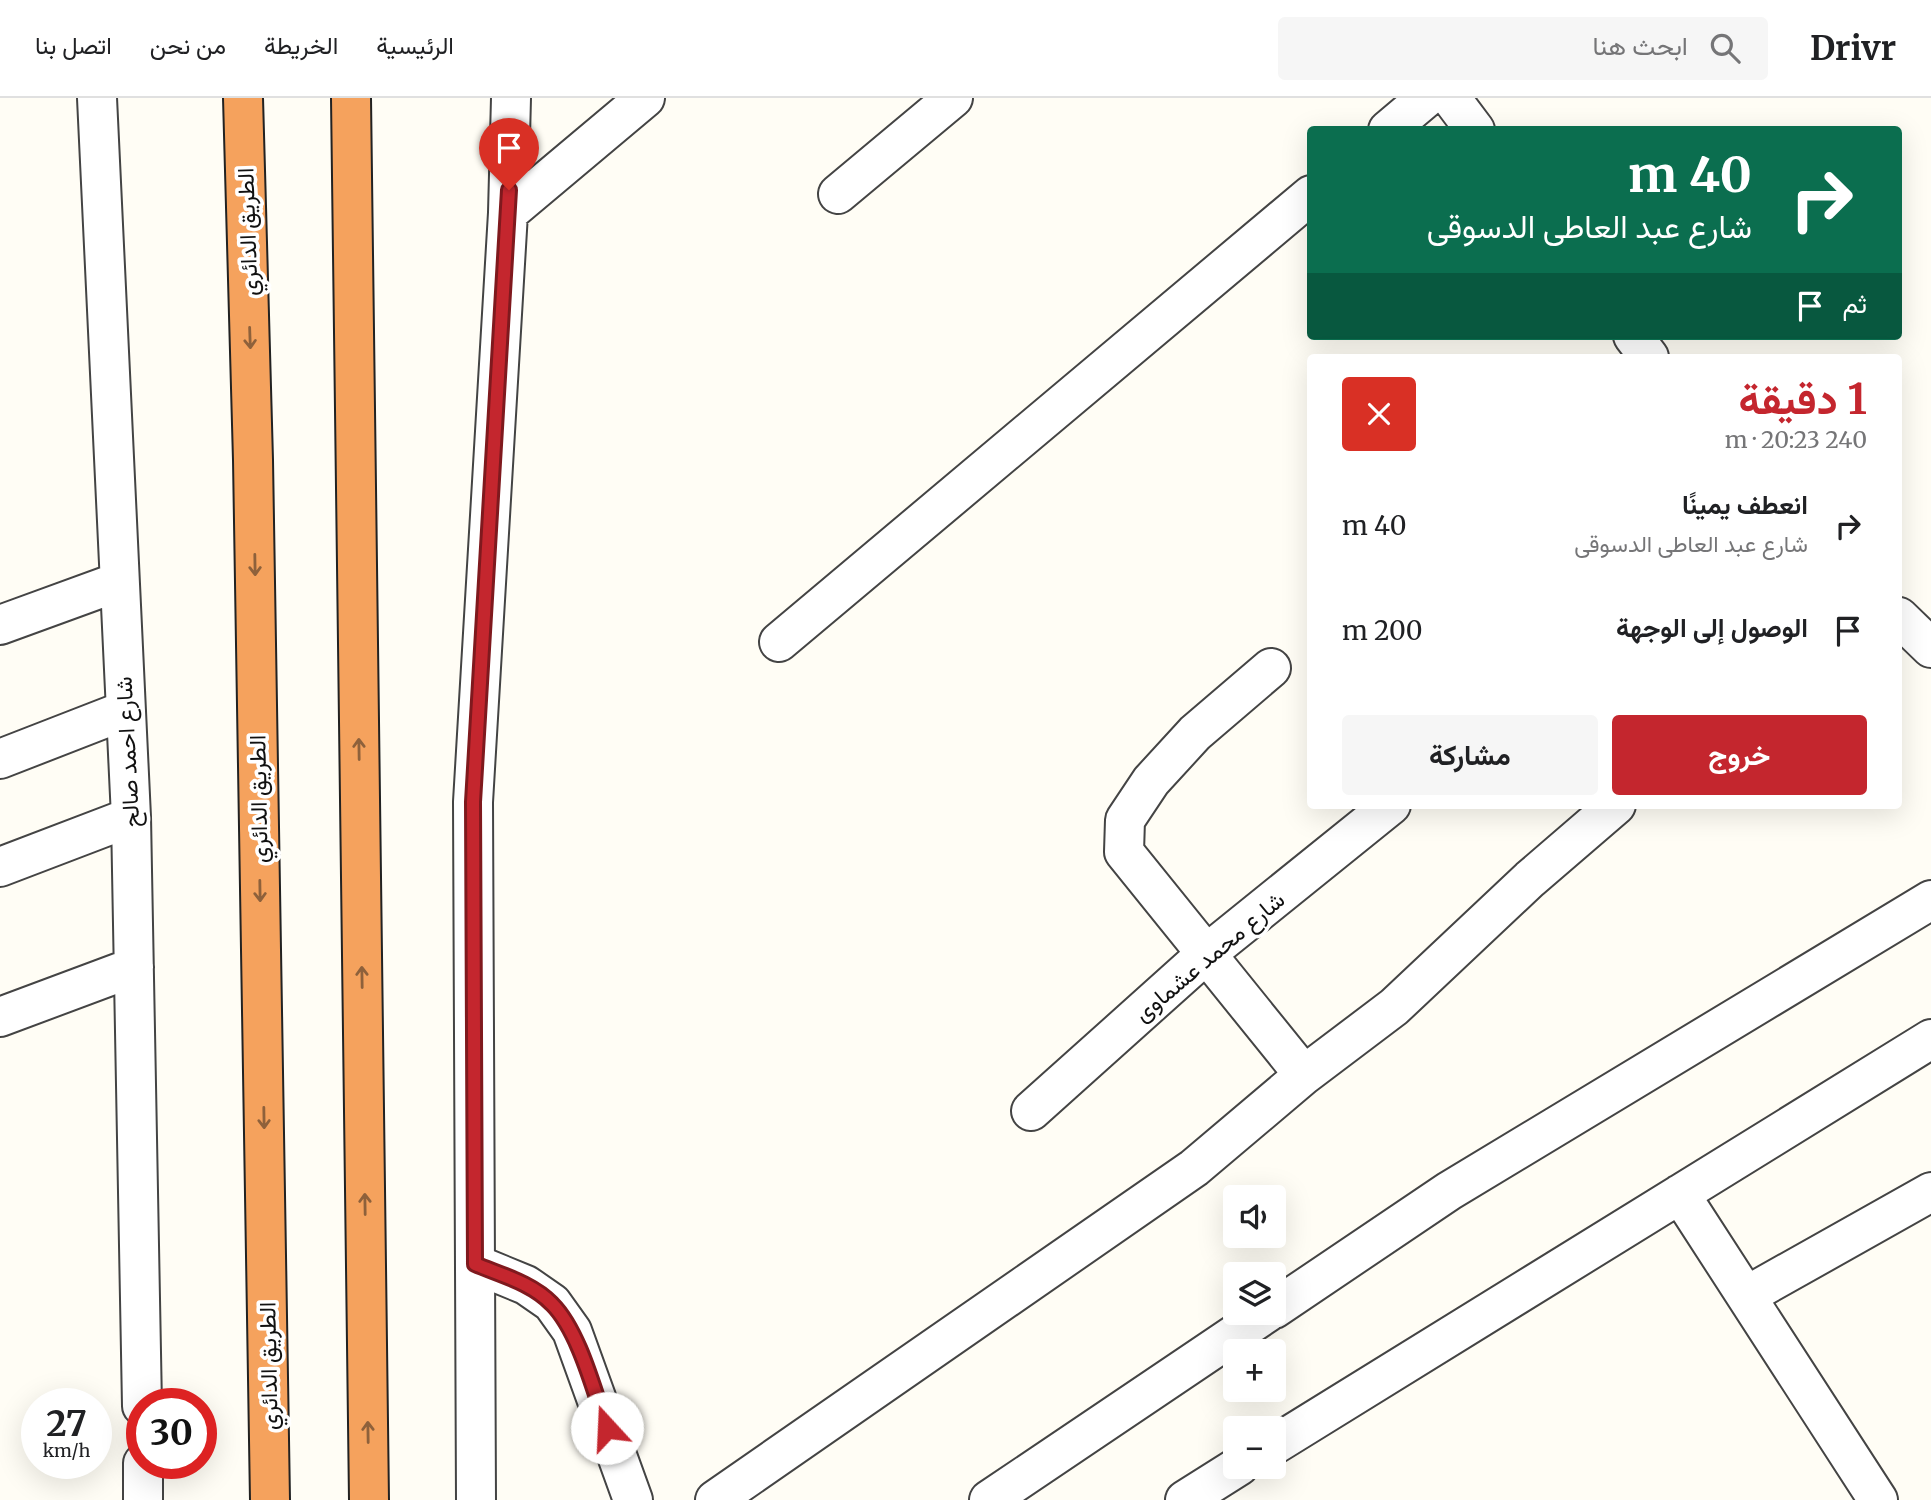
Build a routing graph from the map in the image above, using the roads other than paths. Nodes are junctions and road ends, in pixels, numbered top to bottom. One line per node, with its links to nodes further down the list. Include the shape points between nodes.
1 (97, 98): 16 (street, شارع احمد صالح)
2 (243, 98): 46 (highway, الطريق الدائري, one-way to 46)
3 (351, 98): 47 (highway, one-way to 3)
4 (511, 98): 13 (street)
5 (645, 98): 13 (street)
6 (953, 98): 11 (street)
7 (1426, 98): 9 (street)
8 (1451, 98): 10 (street)
9 (1393, 126)
10 (1472, 126)
11 (838, 194)
12 (1307, 198): 19 (street)
13 (508, 213): 37 (street, via 473,802)
14 (1636, 340): 15 (street)
15 (1647, 354)
16 (118, 582): 18 (street); 22 (street, شارع احمد صالح)
17 (1902, 620): 20 (street)
18 (0, 625)
19 (779, 642)
20 (1931, 648)
21 (1271, 668): 29 (street, via 1195,733 1151,781 1125,820 1124,852)
22 (126, 710): 23 (street); 26 (street, شارع احمد صالح)
23 (0, 759)
24 (1386, 809): 29 (street, شارع محمد عشماوى)
25 (1611, 809): 33 (street, via 1394,1007)
26 (131, 817): 27 (street); 30 (street, شارع احمد صالح)
27 (0, 867)
28 (1931, 900): 39 (street, via 1449,1191)
29 (1205, 955): 33 (street); 34 (street, شارع محمد عشماوى)
30 (134, 967): 31 (street); 41 (street, شارع احمد صالح)
31 (0, 1017)
32 (1931, 1039): 36 (street)
33 (1304, 1075): 50 (street, via 1194,1168)
34 (1031, 1111)
35 (1931, 1192): 38 (street)
36 (1680, 1194): 38 (street); 42 (street)
37 (475, 1264): 48 (street); 49 (street, via 526,1285 552,1303 572,1331)
38 (1746, 1296): 53 (street)
39 (1286, 1301)
40 (1249, 1325): 51 (street)
41 (142, 1388)
42 (1286, 1438)
43 (1223, 1476): 52 (street)
44 (143, 1479): 45 (street)
45 (144, 1500)
46 (270, 1500)
47 (369, 1500)
48 (476, 1500)
49 (633, 1500)
50 (715, 1500)
51 (989, 1500)
52 (1185, 1500)
53 (1878, 1500)

